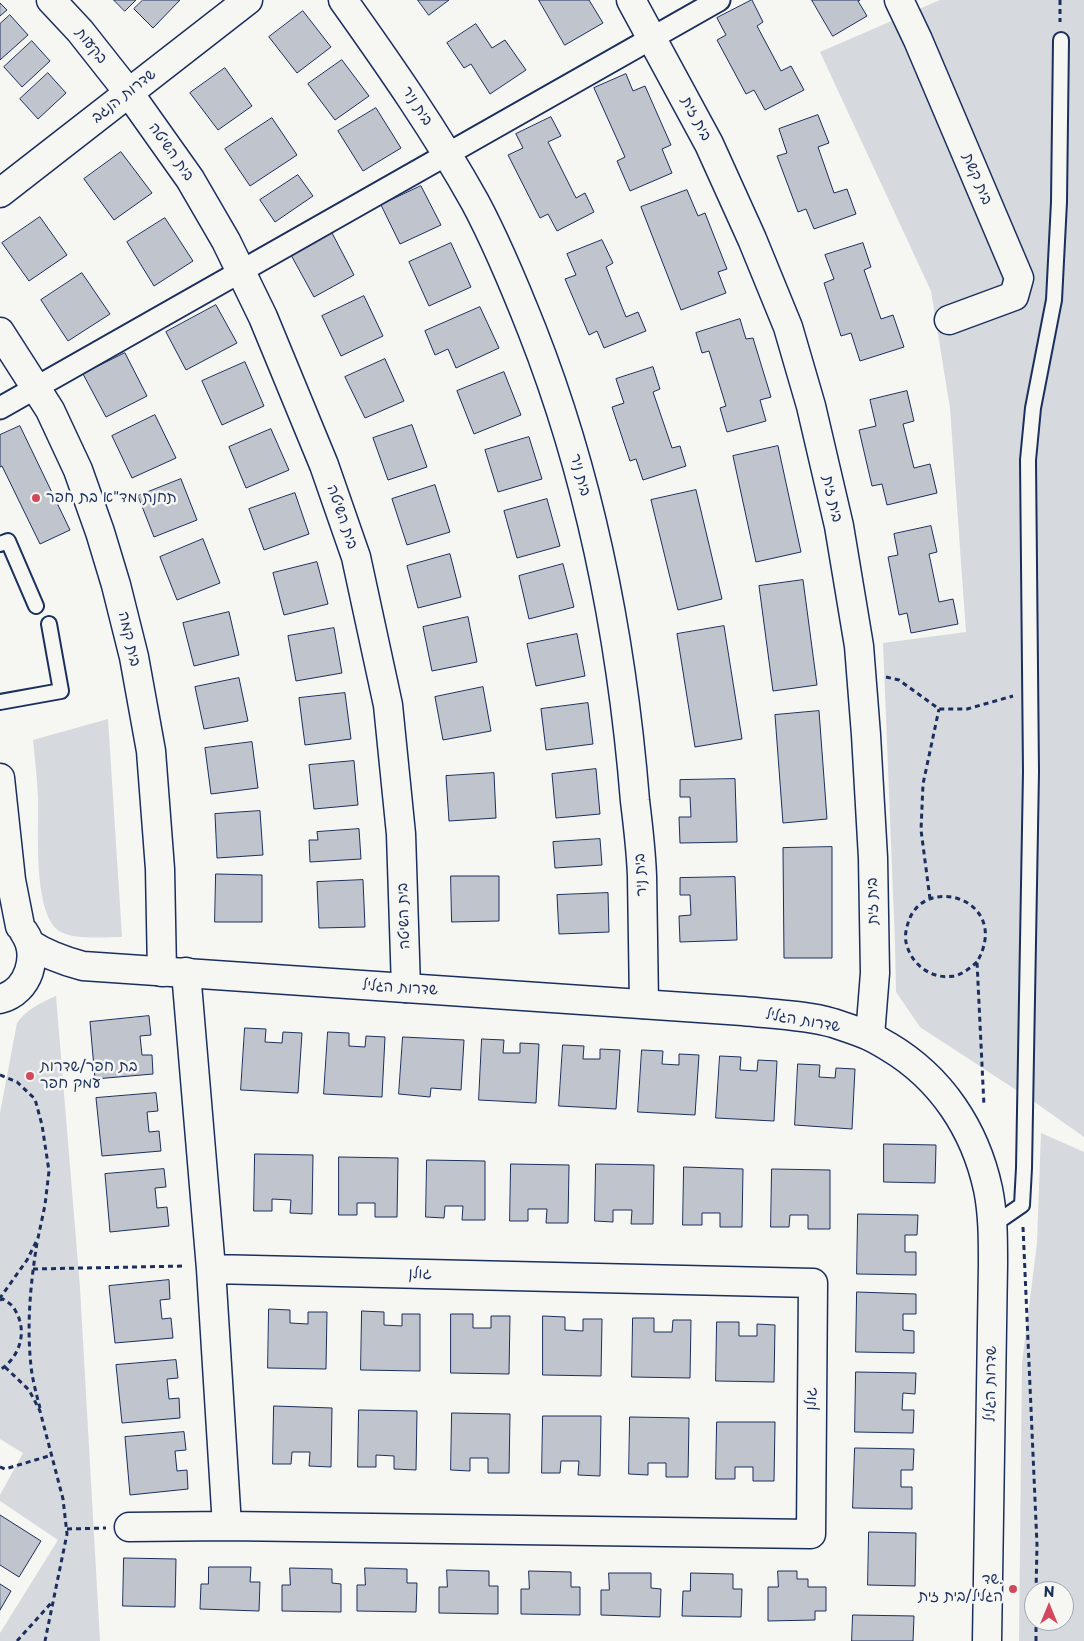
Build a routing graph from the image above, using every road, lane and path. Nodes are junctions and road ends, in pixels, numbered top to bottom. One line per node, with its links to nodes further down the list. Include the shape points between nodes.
1 (51, 0): 9 (street, בקעות)
2 (248, 0): 9 (street, שדרות הנגב)
3 (343, 0): 10 (street, בית ניר, via 388,62)
4 (631, 0): 7 (street, בית זית)
5 (719, 0): 7 (street)
6 (899, 0): 13 (street, בית קשת, via 1019,278 1014,296)
7 (653, 38): 10 (street); 20 (street, בית זית, via 709,144 788,327 811,406 839,526)
8 (1061, 40): 21 (lane, via 1054,300 1033,408 1028,460)
9 (129, 93): 11 (street, שדרות הנגב); 12 (street, בית השיטה, via 190,179)
10 (447, 154): 12 (street); 33 (street, בית ניר, via 512,278 572,445 596,535 630,734 642,874)
11 (0, 193)
12 (240, 271): 15 (street); 31 (street, בית השיטה, via 324,465 356,557 388,705 396,770)
13 (949, 320)
14 (0, 332): 15 (street, בית קמה)
15 (36, 387): 16 (street); 29 (street, בית קמה, via 78,470 116,585 134,657 151,751 160,869)
16 (0, 408)
17 (0, 544): 18 (lane, via 8,541)
18 (36, 606)
19 (49, 624): 22 (lane, via 61,691)
20 (861, 673): 23 (path, via 899,680); 34 (street, בית זית, via 873,858 875,973)
21 (1030, 691): 23 (path, via 966,709); 37 (lane)
22 (0, 702)
23 (939, 709): 25 (path, via 923,784 921,830)
24 (0, 778): 26 (street)
25 (930, 899): 27 (path, via 956,897 978,912 986,937 984,950); 27 (path, via 910,916 906,929 909,954 917,965 941,976 954,976)
26 (17, 928): 28 (street, שדרות הגליל, via 44,953); 30 (street, via 32,952)
27 (977, 962): 36 (path)
28 (83, 966): 29 (street, שדרות הגליל); 30 (street, שדרות הגליל)
29 (174, 972): 31 (street, שדרות הגליל); 41 (street)
30 (26, 980): 32 (street)
31 (406, 988): 33 (street, שדרות הגליל)
32 (1, 1001)
33 (644, 1004): 34 (street, שדרות הגליל, via 791,1016 832,1023)
34 (870, 1036): 38 (street, שדרות הגליל, via 905,1057 931,1079 955,1108 974,1143 988,1189)
35 (0, 1075): 39 (path, via 18,1082 36,1099 49,1171)
36 (984, 1110)
37 (1022, 1206): 38 (lane); 51 (path)
38 (993, 1225): 55 (street, שדרות הגליל)
39 (38, 1238): 40 (path); 42 (path)
40 (34, 1269): 41 (path, via 178,1266); 45 (path, via 29,1334 32,1374)
41 (210, 1269): 48 (street); 48 (street, גולן, via 813,1283 811,1534)
42 (0, 1299): 43 (path, via 14,1308 21,1323 21,1342)
43 (5, 1367): 44 (path); 45 (path, via 29,1390)
44 (0, 1370)
45 (40, 1411): 46 (path)
46 (52, 1455): 47 (path, via 5,1469); 50 (path)
47 (0, 1467)
48 (227, 1526): 49 (street, גולן)
49 (129, 1527): 50 (path)
50 (67, 1529): 52 (path)
51 (1036, 1581)
52 (53, 1600): 53 (path); 54 (path)
53 (17, 1641)
54 (45, 1641)
55 (988, 1641)

